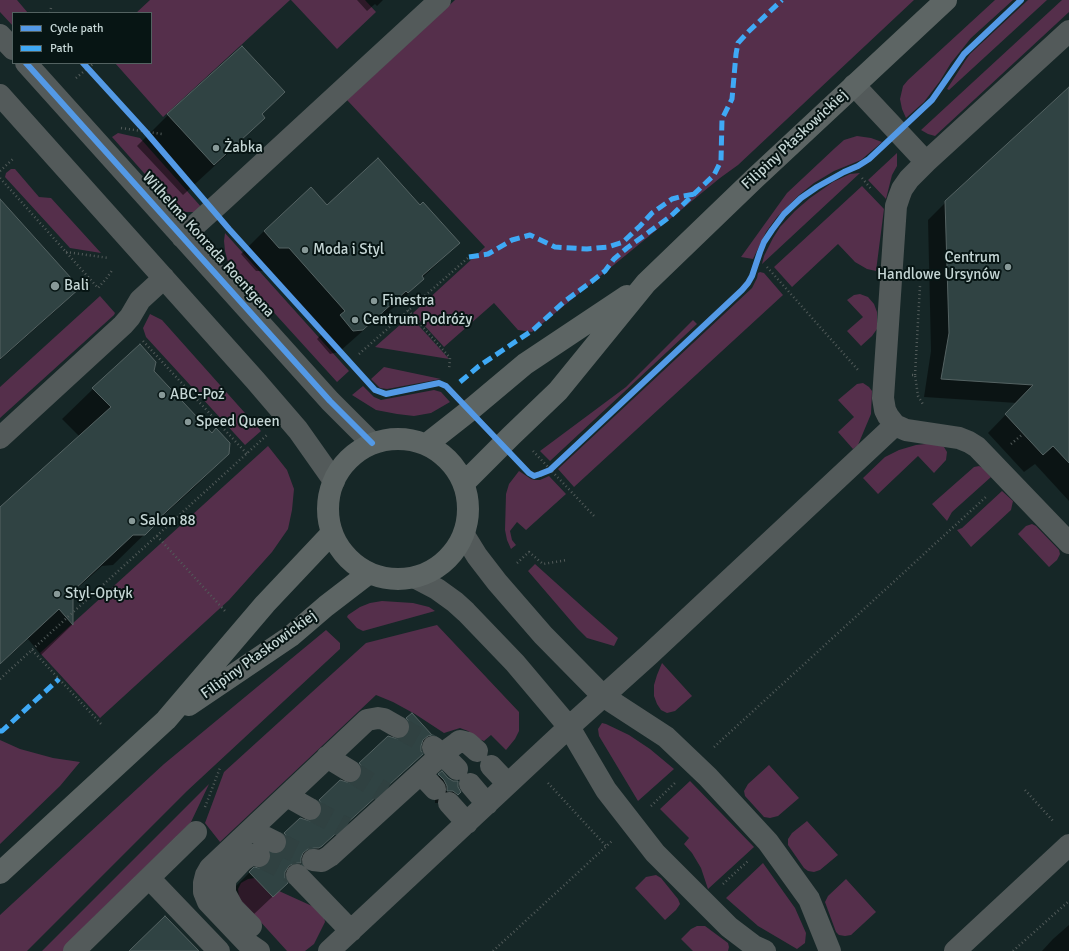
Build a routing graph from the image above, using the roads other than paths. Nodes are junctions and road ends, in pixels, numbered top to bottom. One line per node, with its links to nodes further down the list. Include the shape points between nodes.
1 (440, 0): 10 (street)
2 (946, 0): 7 (main road, Filipiny Płaskowickiej)
3 (1069, 31): 9 (street)
4 (0, 35): 5 (street)
5 (12, 48)
6 (27, 64): 10 (street, Wilhelma Konrada Roentgena)
7 (854, 85): 9 (street); 12 (main road, Filipiny Płaskowickiej)
8 (0, 95): 11 (street)
9 (926, 162): 13 (street, via 902,189 896,206 883,398 885,410)
10 (182, 237): 15 (street, Wilhelma Konrada Roentgena, via 330,401)
11 (164, 278): 14 (street, via 140,300 123,325); 17 (street, via 298,430)
12 (646, 283): 16 (main road, Filipiny Płaskowickiej, via 526,364); 18 (main road, Filipiny Płaskowickiej, via 558,391)
13 (895, 425): 21 (street, via 906,430 960,438 977,447); 24 (street)
14 (0, 438)
15 (372, 443): 16 (main road, via 408,439); 17 (main road, via 345,462)
16 (427, 444): 18 (main road, via 450,460)
17 (334, 481): 19 (main road, via 329,498 328,516)
18 (464, 483): 20 (main road, via 469,509)
19 (332, 533): 22 (main road, via 348,558); 25 (main road, Filipiny Płaskowickiej, via 265,604)
20 (464, 535): 23 (main road, via 456,550 445,562); 24 (street, via 502,588 543,635)
21 (1069, 543)
22 (369, 573): 23 (main road, via 392,579); 25 (main road, Filipiny Płaskowickiej, via 291,636)
23 (416, 578): 27 (street, via 437,589 466,612 515,663)
24 (603, 696): 27 (street); 51 (street, via 666,737 768,842 809,898)
25 (166, 720): 41 (main road, Filipiny Płaskowickiej)
26 (398, 727): 28 (street, via 384,719 367,720)
27 (569, 727): 31 (street); 50 (street, via 606,790 655,853 729,927)
28 (327, 757): 30 (street); 33 (street)
29 (450, 764): 31 (street, via 457,742 468,743); 32 (street); 34 (street)
30 (350, 771)
31 (508, 784): 34 (street)
32 (435, 789): 36 (street); 40 (street, via 389,795 351,830 324,860)
33 (286, 796): 35 (street); 37 (street)
34 (487, 804): 36 (street)
35 (310, 809)
36 (467, 822): 44 (street)
37 (251, 830): 47 (street, via 210,868 206,874 204,892 213,908); 48 (street, via 256,856 226,878 225,893 233,908 258,934)
38 (196, 832): 42 (street)
39 (1069, 845): 52 (street)
40 (313, 860)
41 (0, 874)
42 (149, 878): 45 (street); 46 (street)
43 (291, 881): 44 (street, via 316,896)
44 (351, 931): 49 (street)
45 (74, 951)
46 (219, 951)
47 (258, 951)
48 (266, 951)
49 (330, 951)
50 (765, 951)
51 (830, 951)
52 (955, 951)

